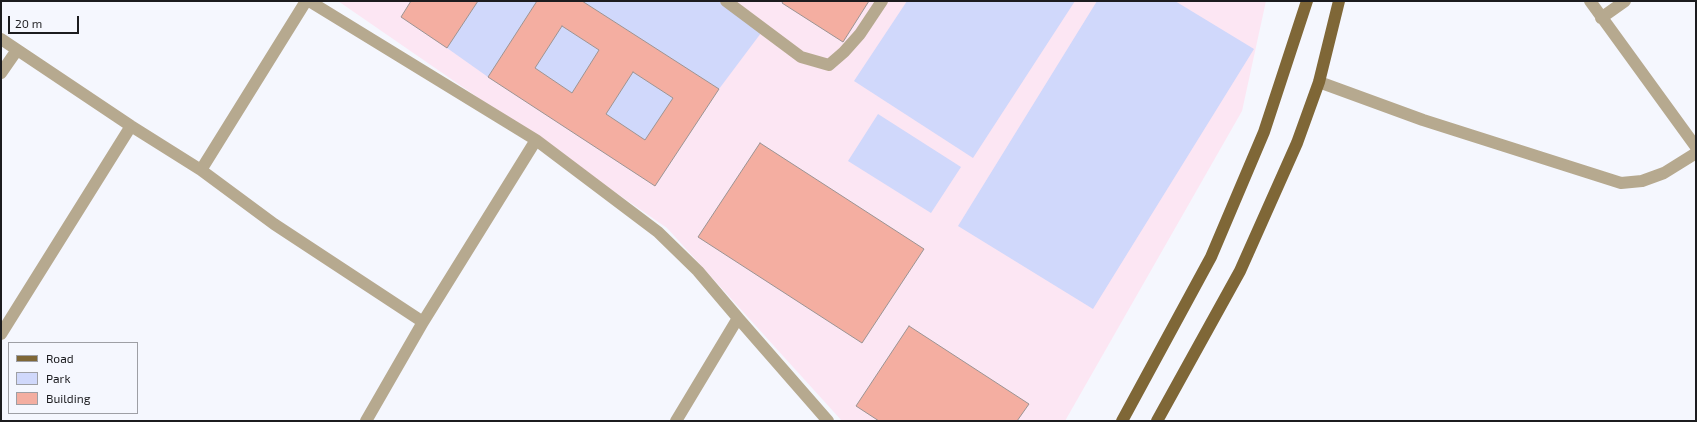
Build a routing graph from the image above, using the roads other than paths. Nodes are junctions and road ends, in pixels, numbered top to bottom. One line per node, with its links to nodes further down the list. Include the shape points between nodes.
1 (306, 1): 18 (street)
2 (309, 1): 15 (street)
3 (726, 1): 4 (street, via 801,57 829,65 860,34)
4 (882, 1)
5 (1307, 1): 25 (main road, via 1264,132 1211,257)
6 (1339, 1): 13 (main road)
7 (1590, 1): 9 (street)
8 (1625, 1): 9 (street)
9 (1601, 18): 16 (street)
10 (1, 39): 11 (street)
11 (17, 50): 12 (street); 14 (street)
12 (1, 73)
13 (1319, 82): 17 (street, via 1423,120 1621,183 1642,181 1664,173); 26 (main road, via 1297,143 1240,271)
14 (130, 126): 18 (street); 21 (street)
15 (536, 140): 19 (street, via 658,232 698,271); 20 (street)
16 (1696, 147)
17 (1696, 153)
18 (201, 170): 20 (street, via 274,224)
19 (738, 318): 23 (street); 24 (street)
20 (423, 322): 22 (street)
21 (1, 334)
22 (366, 421)
23 (676, 421)
24 (828, 421)
25 (1122, 421)
26 (1157, 421)

